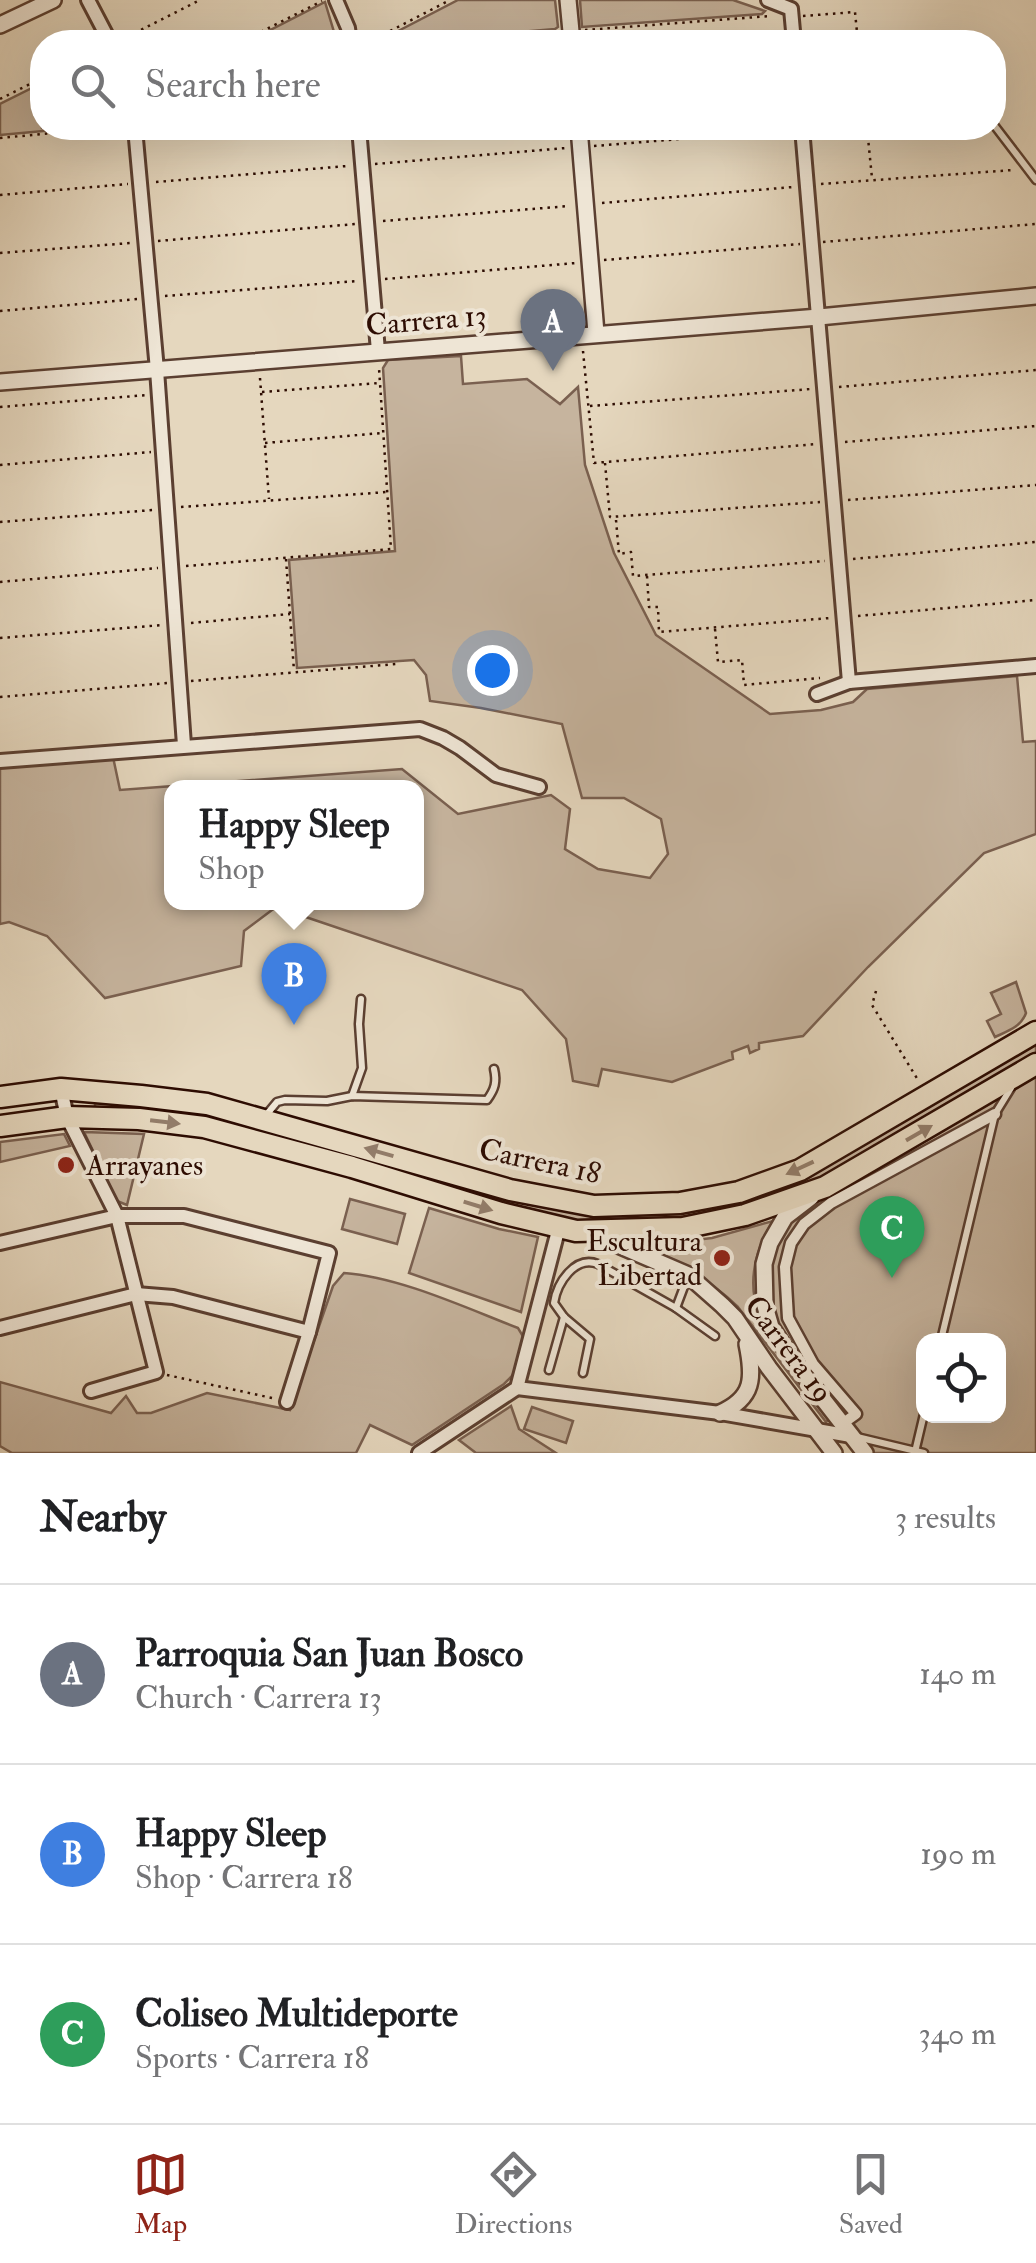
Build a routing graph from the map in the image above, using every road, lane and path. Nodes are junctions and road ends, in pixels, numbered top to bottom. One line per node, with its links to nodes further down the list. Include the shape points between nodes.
1 (52, 0): 10 (street)
2 (88, 0): 11 (street)
3 (200, 0): 12 (path)
4 (323, 0): 13 (path)
5 (336, 0): 14 (street)
6 (450, 0): 15 (path)
7 (568, 0): 16 (street)
8 (768, 0): 9 (street)
9 (792, 13): 17 (path); 18 (street); 19 (path, via 855,12)
10 (0, 25)
11 (106, 30)
12 (138, 30)
13 (264, 30)
14 (348, 30)
15 (393, 30)
16 (570, 30)
17 (631, 30)
18 (793, 30)
19 (857, 30)
20 (30, 84): 21 (path)
21 (0, 99)
22 (30, 135): 23 (path)
23 (0, 138)
24 (136, 140): 36 (street)
25 (360, 140): 32 (street)
26 (580, 140): 31 (street)
27 (662, 140): 31 (path)
28 (803, 140): 37 (street)
29 (867, 140): 34 (path)
30 (1006, 140): 33 (lane)
31 (580, 147): 32 (path); 39 (street)
32 (362, 165): 36 (path); 40 (street)
33 (1029, 169): 34 (path); 35 (lane)
34 (872, 180): 37 (path)
35 (1036, 180)
36 (140, 183): 38 (path); 42 (street)
37 (807, 186): 39 (path); 43 (street)
38 (0, 195)
39 (585, 204): 40 (path); 45 (street)
40 (367, 223): 42 (path); 46 (street)
41 (1036, 224): 43 (path)
42 (145, 242): 44 (path); 48 (street)
43 (812, 243): 45 (path); 50 (street)
44 (0, 254)
45 (590, 262): 46 (path); 51 (street)
46 (372, 280): 48 (path); 52 (street)
47 (1036, 296): 50 (street, Carrera 13)
48 (150, 298): 49 (path); 54 (street)
49 (0, 311)
50 (818, 316): 51 (street, Carrera 13); 85 (street)
51 (588, 334): 52 (street, Carrera 13); 64 (path)
52 (378, 351): 53 (street, Carrera 13); 56 (path)
53 (259, 361): 54 (street, Carrera 13); 57 (path)
54 (157, 370): 55 (street, Carrera 13); 58 (street)
55 (0, 382)
56 (380, 383): 57 (path); 60 (path)
57 (261, 392): 61 (path)
58 (159, 394): 59 (path); 62 (street)
59 (0, 407)
60 (383, 433): 61 (path); 66 (path)
61 (265, 444): 67 (path)
62 (163, 451): 65 (path); 68 (street)
63 (605, 462): 69 (path)
64 (594, 463)
65 (0, 465)
66 (387, 492): 67 (path); 72 (path, via 391,548)
67 (269, 501): 68 (path)
68 (167, 508): 71 (path); 73 (street)
69 (610, 517)
70 (616, 517): 75 (path, via 619,554 631,552)
71 (0, 522)
72 (286, 558): 73 (path); 77 (path)
73 (171, 567): 76 (path); 78 (street)
74 (648, 574): 80 (path, via 649,608 658,608)
75 (633, 576)
76 (0, 582)
77 (290, 614): 78 (path); 84 (path)
78 (176, 624): 81 (path); 86 (street)
79 (715, 628): 85 (path, via 718,662 742,660 744,685)
80 (659, 632)
81 (0, 638)
82 (396, 664): 84 (path)
83 (1036, 666): 85 (street)
84 (294, 672): 86 (path)
85 (849, 679): 87 (street)
86 (180, 682): 88 (path); 89 (street)
87 (817, 694)
88 (0, 697)
89 (184, 745): 90 (street); 91 (street, via 420,729 496,775)
90 (0, 760)
91 (539, 787)
92 (876, 991): 98 (path, via 872,1005)
93 (361, 999): 99 (lane, via 362,1068)
94 (1036, 1032): 98 (main road, Carrera 18)
95 (494, 1068): 99 (lane, via 487,1100)
96 (1027, 1070): 101 (lane); 105 (main road, Carrera 18, one-way to 96)
97 (61, 1090): 100 (main road, Carrera 18); 102 (street); 103 (main road, Carrera 18, via 207,1104)
98 (926, 1094): 103 (main road, Carrera 18, one-way to 103, via 800,1170 740,1192 680,1203 594,1206 510,1190)
99 (352, 1096): 103 (lane, via 277,1102)
100 (0, 1097)
101 (995, 1114): 116 (lane); 128 (street, via 831,1202 791,1243 784,1267 788,1318 814,1364 856,1414)
102 (68, 1117): 104 (main road, Carrera 18); 106 (street); 107 (main road, Carrera 18, one-way to 107, via 204,1127)
103 (263, 1119)
104 (0, 1126)
105 (824, 1187): 108 (main road, Carrera 18, via 682,1228); 128 (street, via 785,1217 770,1244 764,1306 771,1327)
106 (117, 1216): 109 (street); 111 (street); 115 (street, via 184,1216 329,1253)
107 (559, 1227): 108 (main road, Carrera 18); 122 (street)
108 (588, 1232): 110 (street, Carrera 19)
109 (0, 1243)
110 (688, 1275): 112 (lane); 117 (street, Carrera 19)
111 (136, 1294): 114 (street); 115 (street, via 173,1297); 120 (street)
112 (676, 1308): 113 (lane, via 584,1261 554,1298); 118 (lane)
113 (564, 1316): 119 (lane); 121 (lane, via 590,1339)
114 (0, 1328)
115 (309, 1332): 124 (street)
116 (943, 1333)
117 (746, 1335): 125 (street, via 748,1392 740,1405); 127 (street, Carrera 19)
118 (715, 1336)
119 (549, 1370)
120 (156, 1372): 123 (street); 124 (path)
121 (583, 1374)
122 (517, 1388): 125 (street); 130 (street)
123 (91, 1392)
124 (287, 1402)
125 (720, 1414): 127 (street)
126 (923, 1423): 129 (lane)
127 (816, 1430): 128 (street); 131 (street, Carrera 19)
128 (847, 1430): 129 (lane); 132 (street)
129 (918, 1452)
130 (419, 1453)
131 (834, 1453)
132 (865, 1453)

